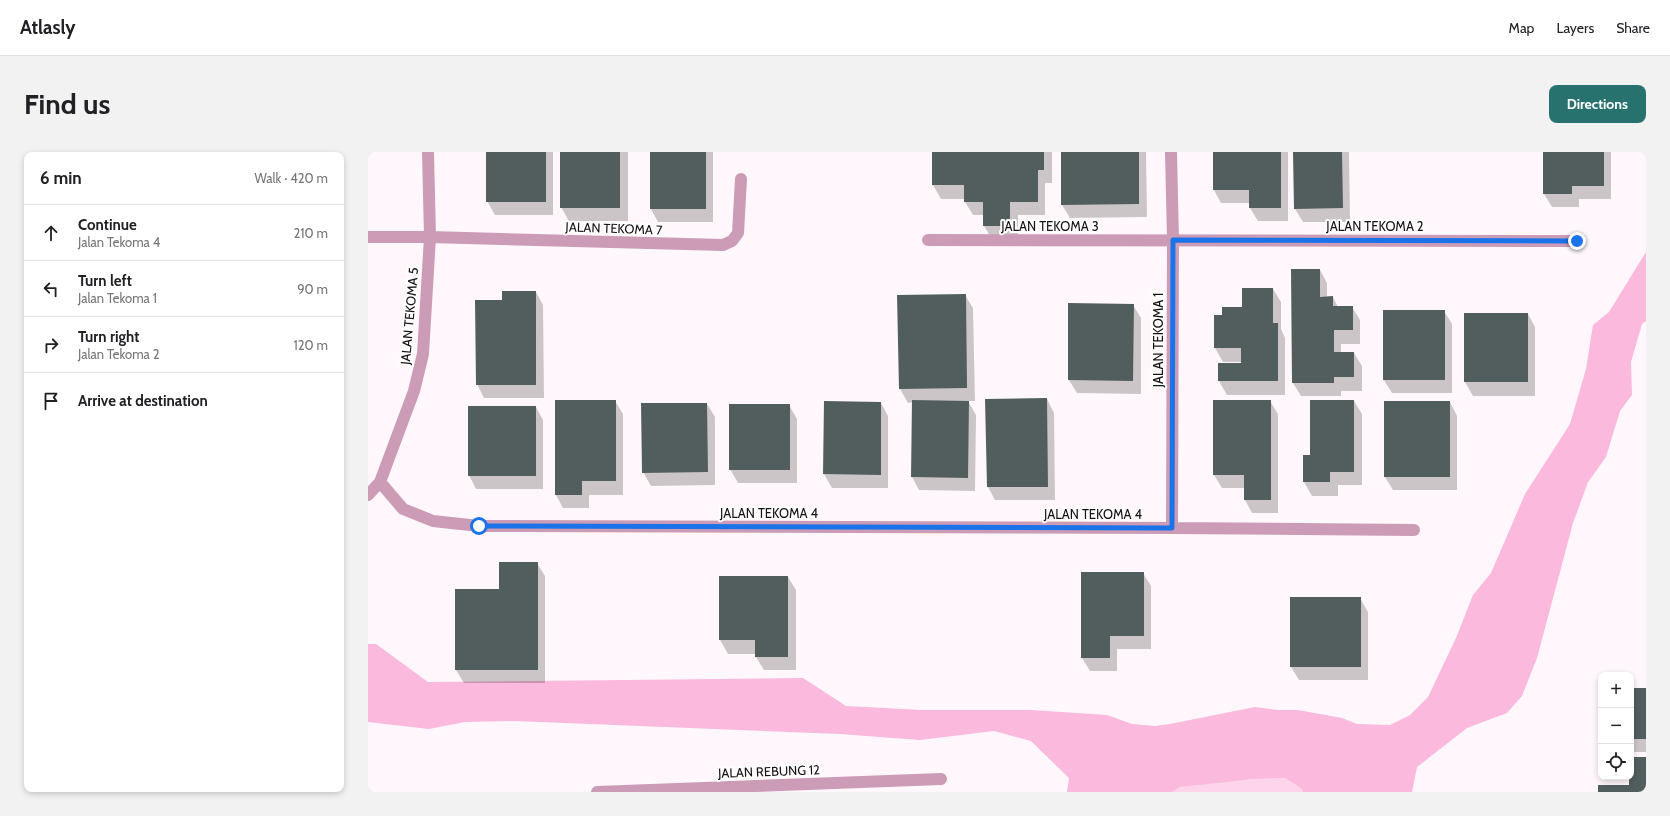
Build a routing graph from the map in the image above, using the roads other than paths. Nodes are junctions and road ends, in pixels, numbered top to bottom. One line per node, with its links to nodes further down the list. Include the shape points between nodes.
1 (428, 152): 5 (street, JALAN TEKOMA 5)
2 (1171, 152): 7 (street, JALAN TEKOMA 1)
3 (741, 179): 5 (street, JALAN TEKOMA 7, via 738,233 732,242 723,245)
4 (368, 237): 5 (street, JALAN TEKOMA 7)
5 (430, 237): 9 (street, JALAN TEKOMA 5, via 423,354 414,391)
6 (928, 240): 7 (street, JALAN TEKOMA 3)
7 (1173, 240): 8 (street, JALAN TEKOMA 2); 11 (street, JALAN TEKOMA 1)
8 (1577, 241)
9 (380, 482): 10 (street, JALAN TEKOMA 5); 11 (street, JALAN TEKOMA 4, via 403,509 433,521 479,526)
10 (368, 495)
11 (1172, 528): 12 (street, JALAN TEKOMA 4)
12 (1414, 530)
13 (941, 779): 14 (street, JALAN REBUNG 12)
14 (597, 792)

